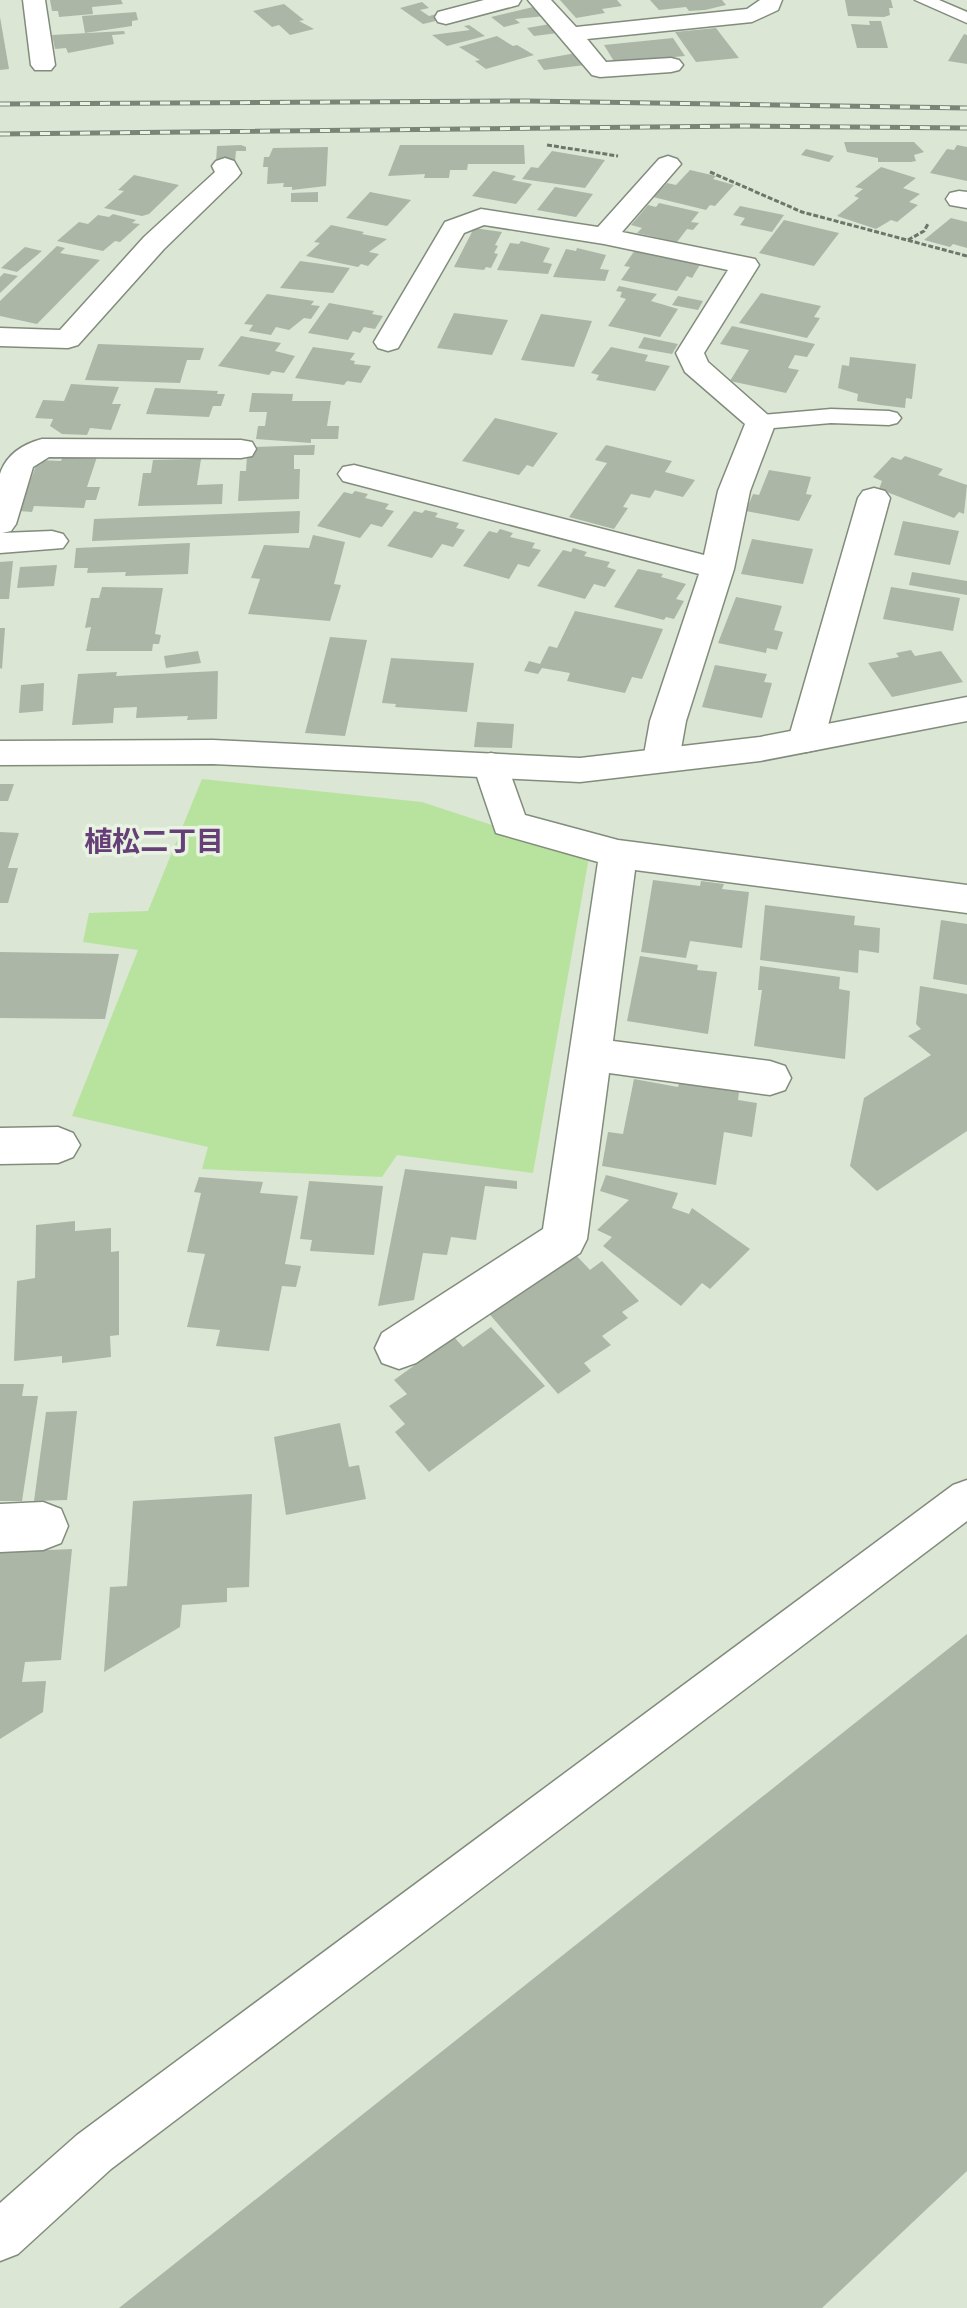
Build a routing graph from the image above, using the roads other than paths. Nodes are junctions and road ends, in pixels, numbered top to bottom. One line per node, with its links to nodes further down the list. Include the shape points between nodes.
1 (34, 0): 9 (street)
2 (510, 0): 6 (street)
3 (539, 0): 8 (street)
4 (771, 0): 8 (street, via 752,15)
5 (924, 0): 7 (lane)
6 (446, 17)
7 (967, 18)
8 (570, 34): 10 (street, via 600,70)
9 (43, 65)
10 (671, 65)
11 (668, 164): 13 (street)
12 (225, 166): 14 (street, via 228,173 154,243 68,339)
13 (604, 236): 15 (street, via 481,217 454,228); 17 (street, via 745,265 690,353 695,366)
14 (0, 337)
15 (388, 342)
16 (889, 418): 17 (lane)
17 (761, 422): 24 (street, via 734,491)
18 (241, 449): 21 (street, via 42,448 19,463)
19 (354, 474): 24 (street)
20 (874, 498): 26 (street)
21 (0, 524)
22 (52, 541): 23 (street)
23 (0, 543)
24 (717, 569): 28 (street, via 668,721)
25 (967, 709): 26 (street)
26 (806, 740): 28 (street)
27 (0, 753): 29 (street, via 213,752)
28 (661, 760): 29 (street, via 580,770)
29 (491, 765): 30 (street, via 509,824)
30 (618, 854): 31 (street); 32 (street)
31 (967, 899)
32 (590, 1054): 33 (street); 36 (street, via 564,1239)
33 (770, 1078)
34 (58, 1145): 35 (street)
35 (0, 1146)
36 (399, 1348)
37 (967, 1498): 38 (lane, via 94,2152)
38 (0, 2236)

